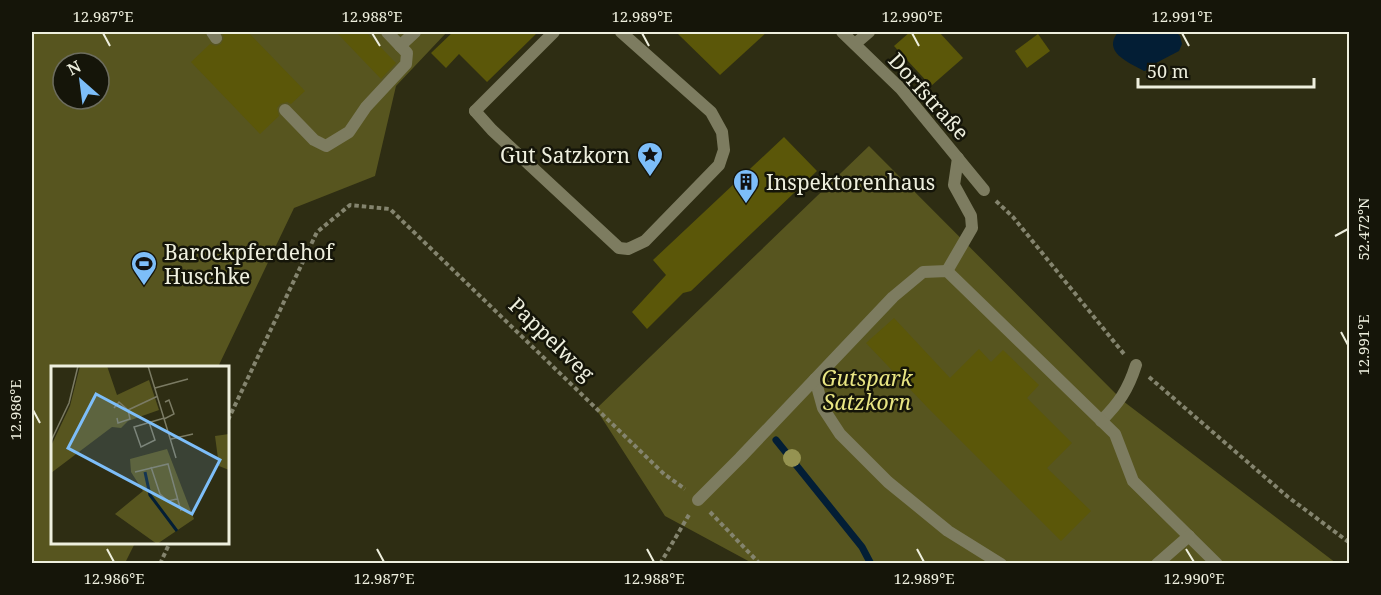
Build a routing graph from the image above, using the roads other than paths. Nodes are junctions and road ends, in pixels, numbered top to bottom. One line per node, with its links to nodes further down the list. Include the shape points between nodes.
1 (387, 32): 8 (street)
2 (415, 32): 8 (street)
3 (554, 32): 4 (street, via 475,111 619,248 628,249 645,241 719,165 724,150 722,132 711,112)
4 (621, 32)
5 (842, 32): 7 (street, Dorfstraße)
6 (869, 32): 7 (street)
7 (855, 44): 10 (street, Dorfstraße, via 901,89)
8 (400, 46): 9 (street, via 406,53 406,64 366,107 349,132 326,146 314,140)
9 (285, 110)
10 (958, 158): 11 (street, Dorfstraße); 12 (street, via 954,185 971,216 972,228)
11 (984, 190)
12 (947, 271): 14 (street, via 923,272 892,297); 15 (street)
13 (1136, 365): 15 (street, via 1130,384)
14 (815, 379): 16 (street); 18 (street, via 823,408 840,434 880,474 948,531)
15 (1101, 421): 17 (street, via 1115,434 1133,481)
16 (698, 500)
17 (1189, 536): 19 (street); 20 (street)
18 (1001, 564)
19 (1157, 564)
20 (1217, 564)

